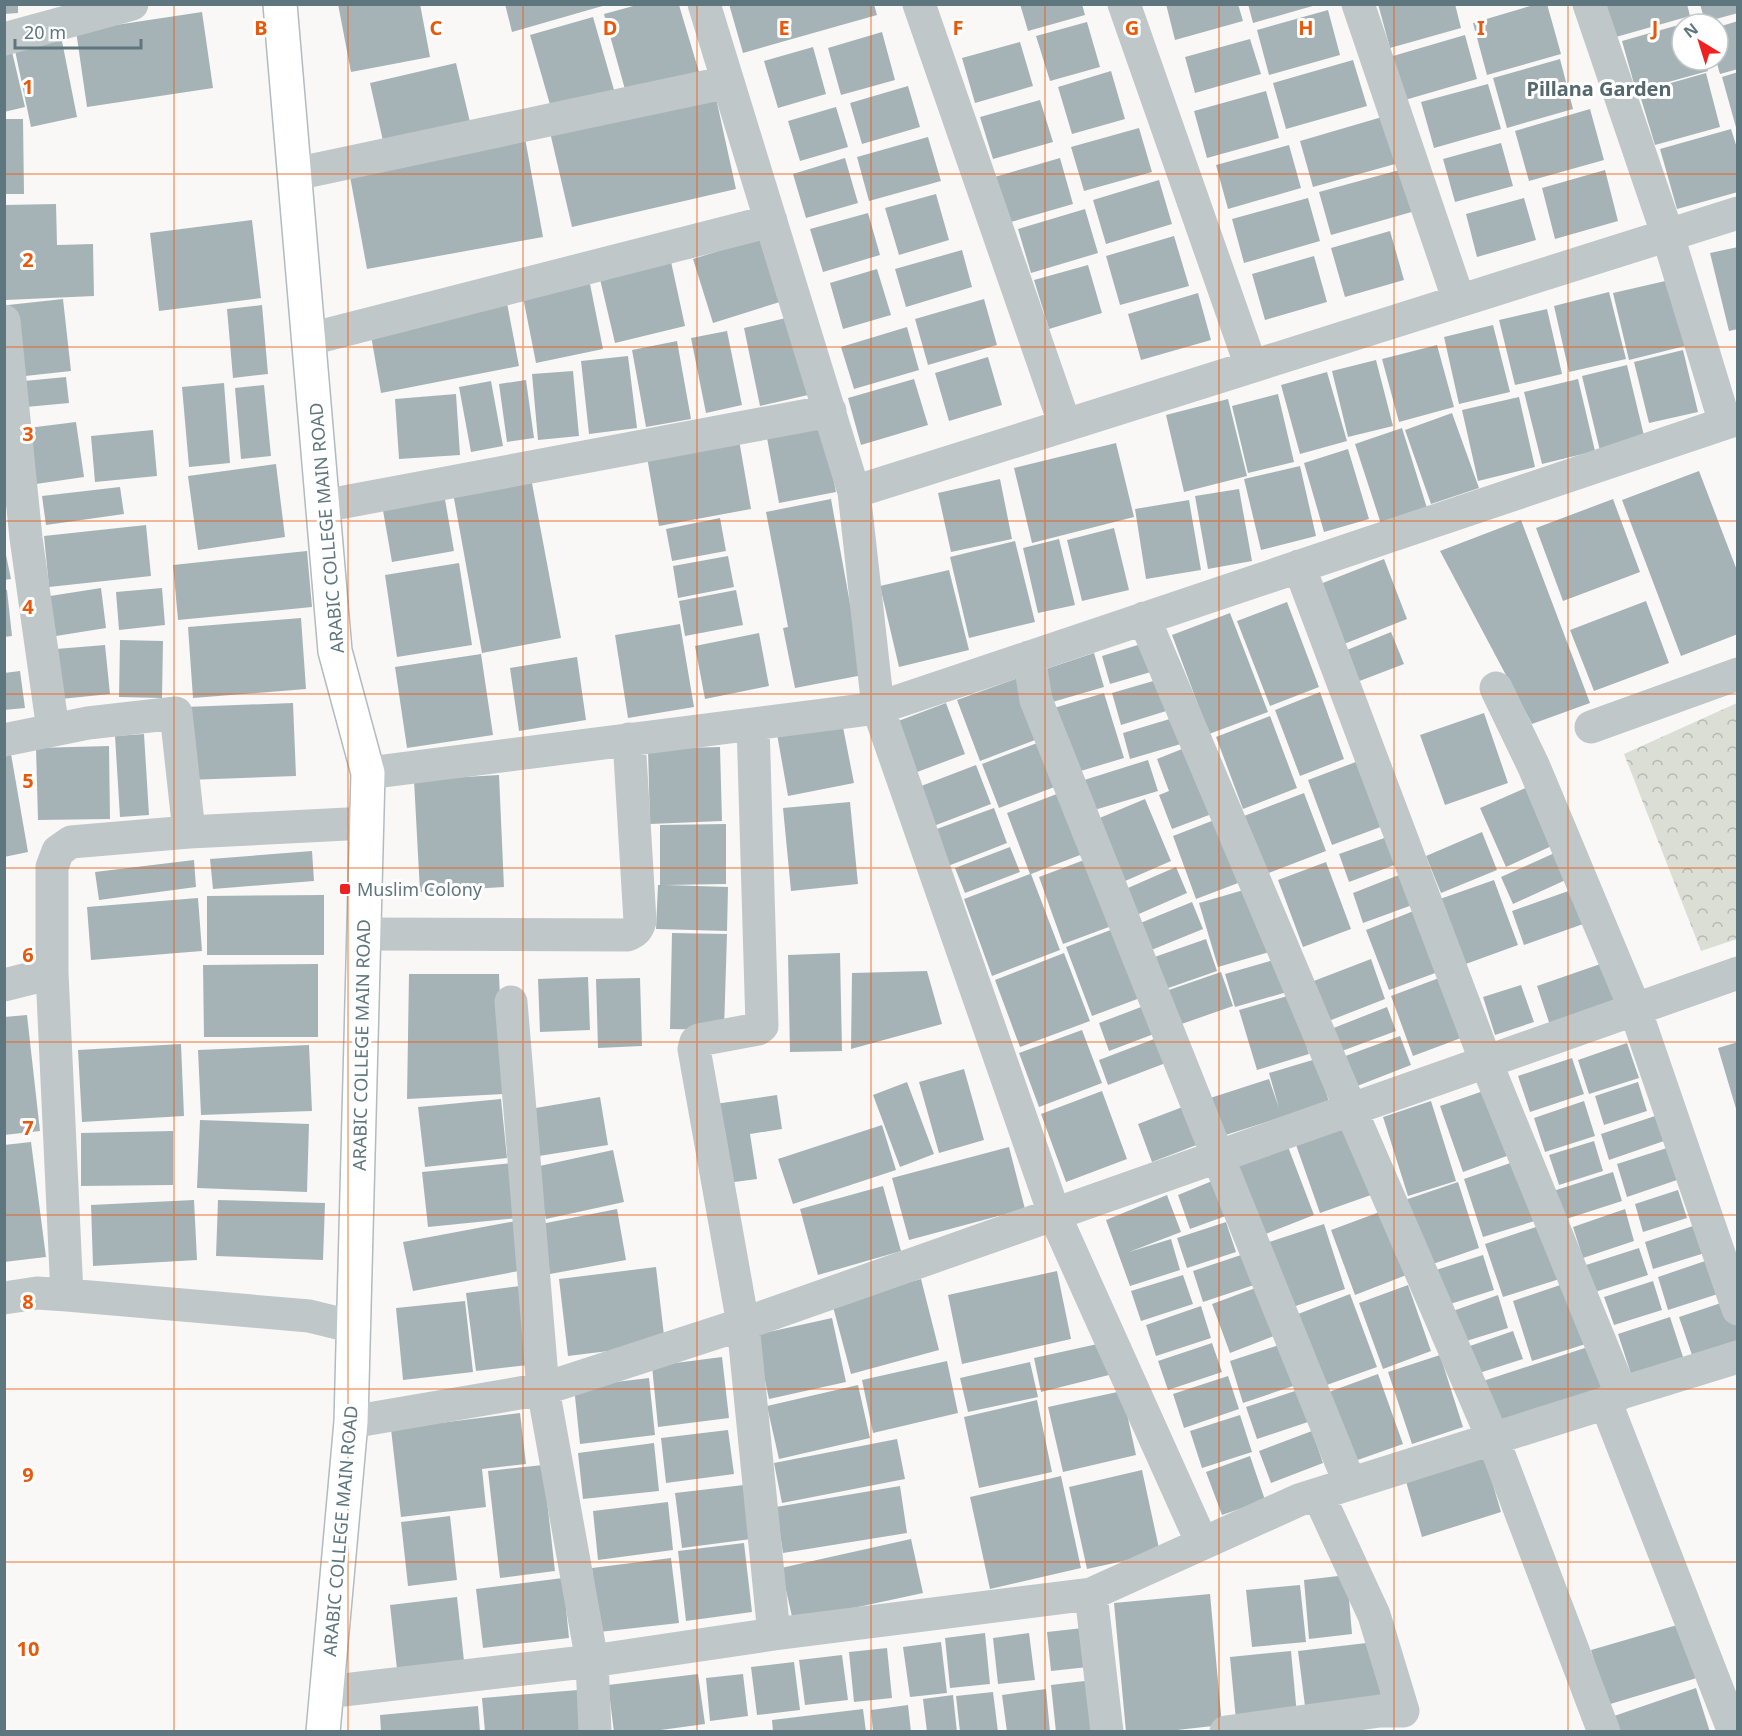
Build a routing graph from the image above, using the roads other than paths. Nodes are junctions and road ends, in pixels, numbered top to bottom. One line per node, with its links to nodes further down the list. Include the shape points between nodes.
1 (132, 4): 8 (street)
2 (280, 4): 10 (main road, ARABIC COLLEGE MAIN ROAD)
3 (704, 4): 9 (street)
4 (919, 4): 21 (street)
5 (1124, 4): 17 (street)
6 (1358, 4): 14 (street)
7 (1589, 4): 13 (street)
8 (4, 39)
9 (728, 82): 10 (street); 12 (street)
10 (295, 174): 16 (main road, ARABIC COLLEGE MAIN ROAD)
11 (1737, 213): 13 (street)
12 (771, 221): 16 (street); 19 (street)
13 (1668, 236): 14 (street); 20 (street)
14 (1459, 301): 17 (street)
15 (4, 321): 18 (street)
16 (310, 339): 24 (main road, ARABIC COLLEGE MAIN ROAD)
17 (1251, 366): 21 (street)
18 (8, 385): 23 (street)
19 (830, 411): 22 (street); 24 (street)
20 (1731, 421): 25 (street)
21 (1065, 425): 22 (street)
22 (854, 492): 30 (street)
23 (13, 497): 33 (street, via 26,538)
24 (323, 506): 36 (main road, ARABIC COLLEGE MAIN ROAD, via 336,651)
25 (1299, 566): 26 (street); 45 (street)
26 (1144, 618): 27 (street); 46 (street)
27 (1029, 657): 30 (street); 47 (street, via 1036,700)
28 (1737, 674): 32 (street)
29 (1496, 688): 44 (street, via 1534,767)
30 (878, 708): 31 (street); 48 (street)
31 (753, 724): 34 (street); 52 (street, via 762,1026 699,1040 694,1049)
32 (1592, 727)
33 (53, 730): 35 (street); 38 (street, via 176,713)
34 (629, 739): 36 (street); 39 (street, via 640,921 633,933)
35 (4, 740)
36 (368, 773): 37 (main road, ARABIC COLLEGE MAIN ROAD)
37 (367, 823): 38 (street); 39 (main road, ARABIC COLLEGE MAIN ROAD)
38 (189, 832): 40 (street, via 71,842 58,851 52,867)
39 (364, 934): 53 (main road, ARABIC COLLEGE MAIN ROAD)
40 (52, 973): 42 (street); 49 (street)
41 (1737, 973): 44 (street)
42 (4, 985)
43 (511, 1002): 55 (street)
44 (1635, 1009): 45 (street); 51 (street)
45 (1486, 1062): 46 (street); 56 (street)
46 (1351, 1110): 47 (street); 58 (street)
47 (1218, 1157): 48 (street); 59 (street)
48 (1054, 1216): 52 (street); 61 (street)
49 (67, 1295): 50 (street, via 37,1293); 53 (street, via 309,1316)
50 (4, 1298)
51 (1737, 1309)
52 (743, 1324): 55 (street); 63 (street)
53 (354, 1327): 57 (main road, ARABIC COLLEGE MAIN ROAD)
54 (1737, 1357): 56 (street)
55 (543, 1389): 57 (street); 64 (street)
56 (1613, 1398): 58 (street); 71 (street)
57 (351, 1422): 65 (main road, ARABIC COLLEGE MAIN ROAD)
58 (1493, 1439): 59 (street); 70 (street)
59 (1350, 1484): 60 (street)
60 (1318, 1494): 61 (street); 69 (street, via 1374,1615 1403,1711)
61 (1202, 1543): 62 (street)
62 (1091, 1594): 63 (street); 68 (street)
63 (774, 1634): 64 (street)
64 (592, 1661): 65 (street); 67 (street)
65 (326, 1692): 66 (main road, ARABIC COLLEGE MAIN ROAD)
66 (323, 1731)
67 (595, 1731)
68 (1107, 1731)
69 (1226, 1731)
70 (1605, 1731)
71 (1734, 1731)

